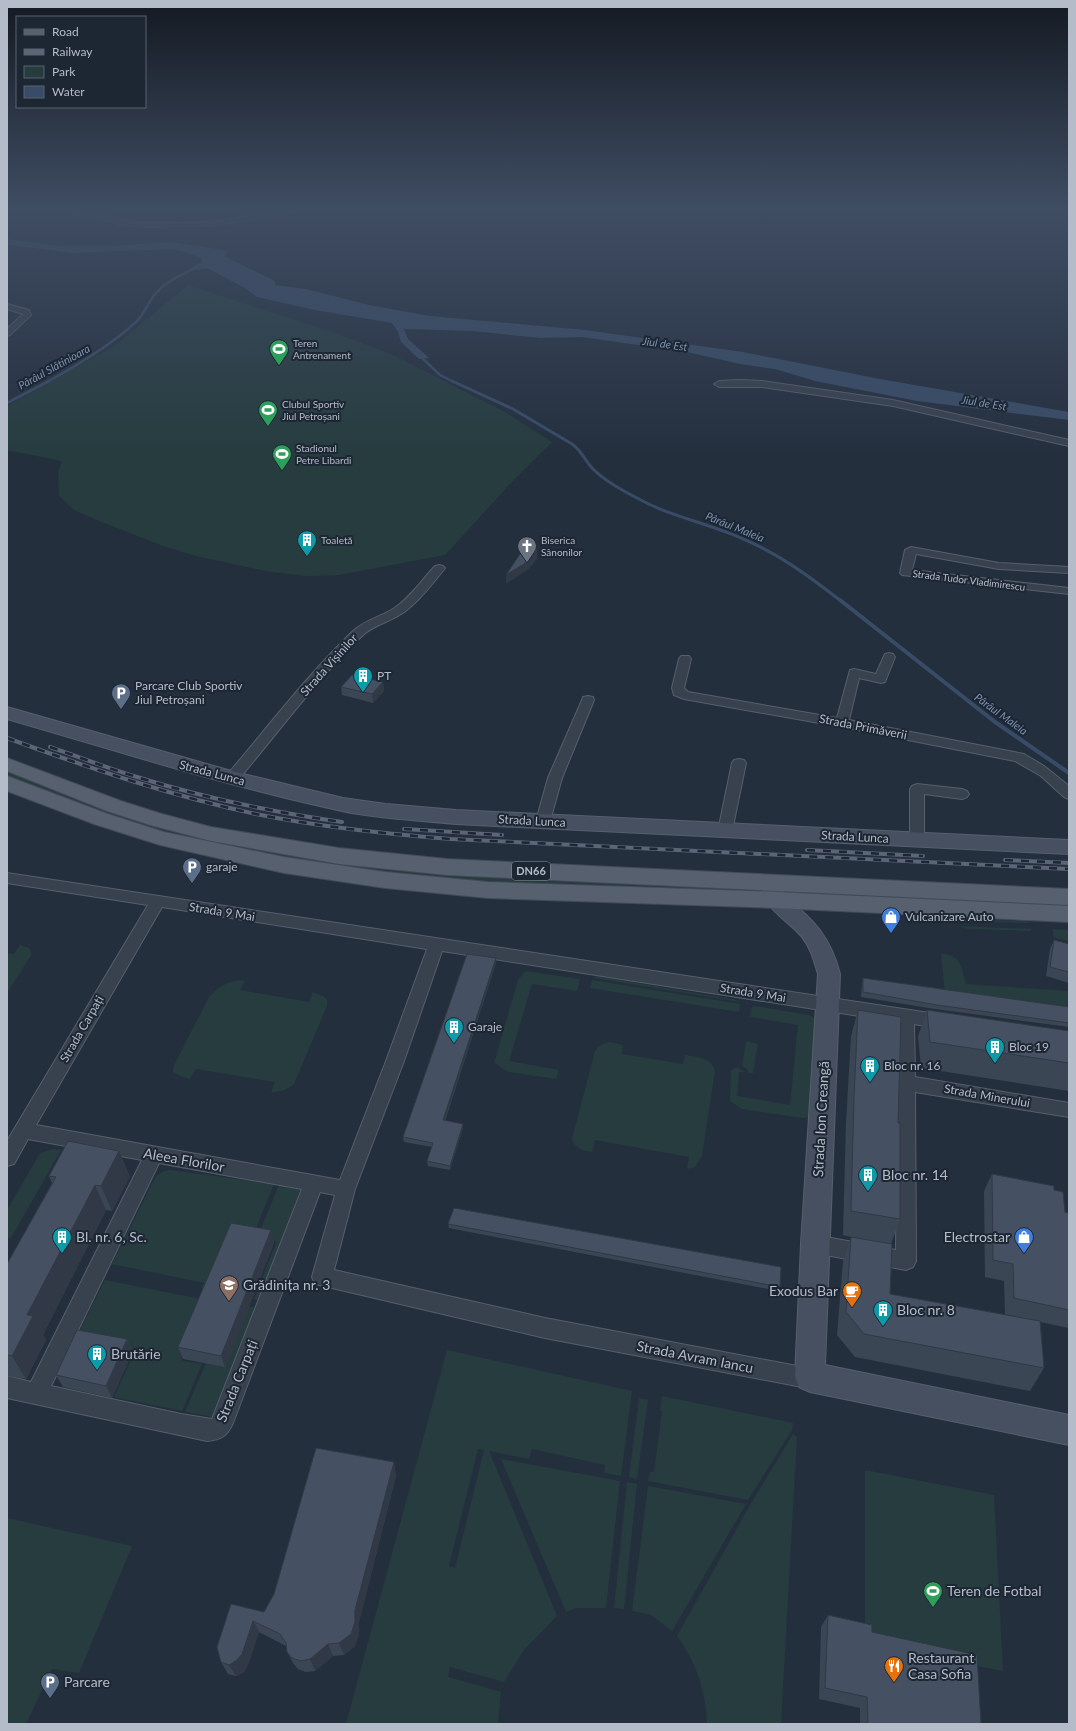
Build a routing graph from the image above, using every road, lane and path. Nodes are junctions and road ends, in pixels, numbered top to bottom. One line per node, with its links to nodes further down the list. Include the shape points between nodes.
1 (7, 306): 2 (street, via 26,312 27,315)
2 (7, 333)
3 (719, 384): 4 (street, via 762,384 893,403)
4 (1069, 443)
5 (439, 568): 15 (street, Strada Vișinilor, via 406,605 397,612 366,626 357,634 309,686)
6 (1069, 570): 7 (street, Strada Tudor Vladimirescu, via 999,566 911,550 906,573)
7 (1069, 590)
8 (889, 657): 12 (street, via 881,679 854,673)
9 (685, 659): 12 (street, Strada Primăverii, via 678,688 684,695)
10 (588, 700): 19 (street, via 555,778)
11 (7, 713): 15 (main road, Strada Lunca)
12 (842, 722): 18 (street, Strada Primăverii, via 1019,757 1036,765)
13 (739, 763): 20 (street)
14 (7, 764): 24 (main road, DN66, via 114,806 211,834 332,854 447,867)
15 (232, 778): 19 (main road, Strada Lunca, via 343,805 386,811)
16 (7, 783): 24 (main road, DN66, via 143,833 201,848 331,873 488,890)
17 (962, 794): 21 (street, via 917,789)
18 (1069, 794)
19 (543, 821): 20 (main road, Strada Lunca)
20 (725, 830): 21 (main road, Strada Lunca)
21 (917, 840): 22 (main road, Strada Lunca)
22 (1069, 847)
23 (7, 878): 26 (street, Strada 9 Mai)
24 (774, 891): 27 (main road, DN66); 30 (main road, Strada Ion Creangă, via 820,944 829,974)
25 (1069, 897): 27 (main road, DN66)
26 (158, 901): 29 (street, Strada 9 Mai); 35 (street, Strada Carpați)
27 (1034, 904): 28 (main road, DN66)
28 (1069, 914)
29 (437, 943): 30 (street, Strada 9 Mai); 39 (street)
30 (827, 1004): 31 (street, Strada 9 Mai); 40 (main road, Strada Ion Creangă)
31 (906, 1016): 32 (street, Strada 9 Mai); 33 (street)
32 (956, 1024)
33 (906, 1082): 34 (street, Strada Minerului); 40 (street, via 906,1261)
34 (1069, 1110)
35 (16, 1136): 36 (street, Aleea Florilor); 37 (street, Strada Carpați)
36 (154, 1155): 38 (street, Aleea Florilor); 43 (street)
37 (7, 1158)
38 (314, 1183): 39 (street, Aleea Florilor); 43 (street, Strada Carpați, via 222,1423 217,1429 181,1425)
39 (346, 1188): 41 (street, Strada Avram Iancu, via 322,1277 544,1328)
40 (815, 1244): 41 (main road, Strada Ion Creangă)
41 (810, 1378): 44 (main road, Strada Avram Iancu)
42 (7, 1387): 43 (street, Strada Carpați)
43 (36, 1394)
44 (1069, 1430)

